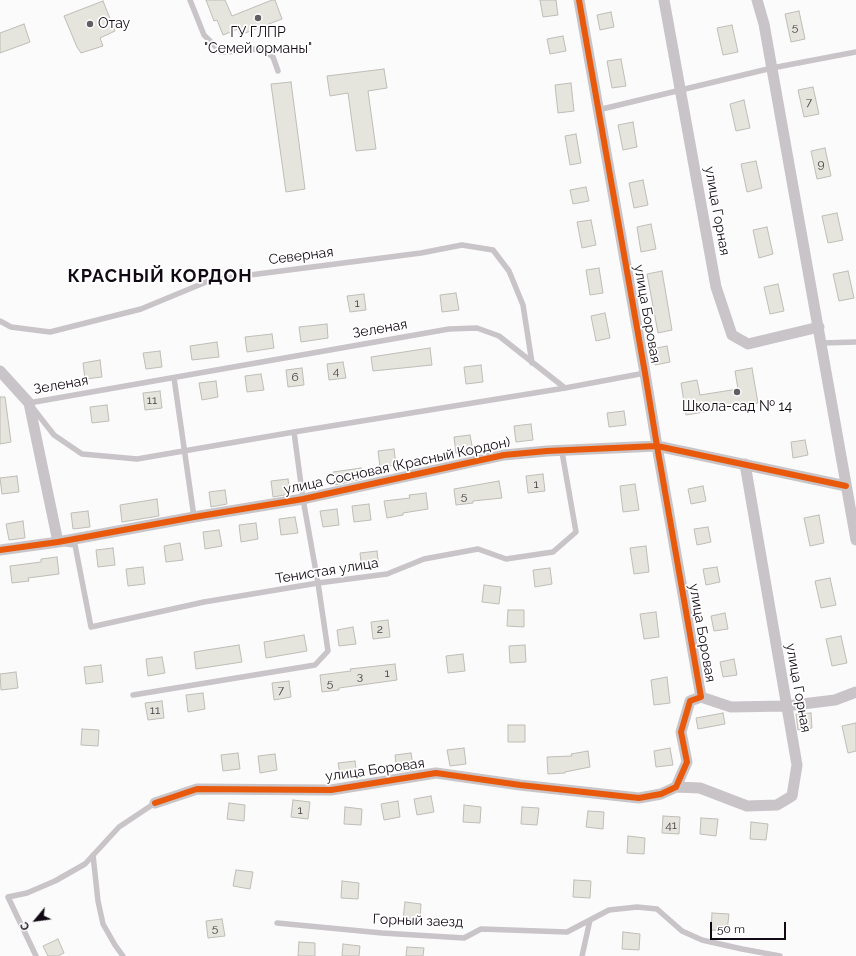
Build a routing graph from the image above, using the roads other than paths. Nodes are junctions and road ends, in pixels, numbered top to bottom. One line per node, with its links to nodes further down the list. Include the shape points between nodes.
1 (190, 0): 7 (lane, via 204,35 221,52 260,48 272,57)
2 (579, 0): 9 (street, улица Боровая)
3 (664, 0): 8 (street, улица Горная)
4 (757, 0): 6 (street)
5 (856, 52): 6 (lane)
6 (772, 68): 8 (lane); 11 (street)
7 (278, 71)
8 (680, 90): 9 (lane); 11 (street, улица Горная, via 716,287 732,335 748,344)
9 (598, 110): 16 (street, улица Боровая)
10 (0, 321): 14 (lane, Северная, via 12,326 50,332 141,308 211,280 421,253 462,245 493,250 509,271 523,305)
11 (819, 327): 13 (street)
12 (856, 342): 13 (lane)
13 (822, 343): 25 (street)
14 (532, 363): 17 (lane, Зеленая, via 499,336 477,328 449,329); 18 (lane, Зеленая)
15 (0, 371): 19 (street)
16 (645, 373): 18 (lane, Зеленая); 21 (street, улица Боровая)
17 (174, 378): 19 (lane, Зеленая); 22 (lane)
18 (565, 388): 20 (lane, Зеленая)
19 (29, 403): 22 (lane, Зеленая, via 54,435 82,454 137,459); 29 (street)
20 (294, 432): 22 (lane, Зеленая); 26 (lane)
21 (657, 446): 23 (street, улица Сосновая (Красный Кордон)); 24 (street, улица Сосновая (Красный Кордон)); 34 (street, улица Боровая)
22 (185, 450): 27 (lane)
23 (562, 452): 26 (street, улица Сосновая (Красный Кордон), via 504,455); 31 (lane, Тенистая улица, via 576,532 553,552 506,559 478,549 424,559 387,574)
24 (745, 464): 25 (street, улица Сосновая (Красный Кордон)); 35 (street, улица Горная)
25 (846, 486): 28 (street)
26 (303, 499): 27 (street, улица Сосновая (Красный Кордон)); 31 (lane)
27 (194, 517): 29 (street, улица Сосновая (Красный Кордон))
28 (856, 540)
29 (58, 542): 30 (street, улица Сосновая (Красный Кордон)); 31 (lane, Тенистая улица, via 75,545 91,626 204,602)
30 (0, 550)
31 (318, 583): 33 (lane, via 328,651 315,665)
32 (856, 692): 35 (street, via 835,700)
33 (133, 695)
34 (701, 697): 35 (street, via 731,707); 36 (street, улица Боровая, via 690,701 681,732 687,762)
35 (786, 706): 36 (street, улица Горная, via 797,765 792,796 777,805 747,806 700,788)
36 (676, 787): 37 (street, улица Боровая, via 661,794 640,798 436,773 331,790 197,789)
37 (155, 803): 38 (lane, via 119,826)
38 (93, 855): 41 (lane, via 85,864 55,880 27,893 8,897); 42 (lane, via 103,924)
39 (590, 920): 40 (lane, Горный заезд, via 567,932 481,929 464,938); 43 (lane); 44 (lane, Горный заезд, via 609,910 637,907 657,909 682,931 702,940)
40 (277, 923)
41 (36, 956)
42 (123, 956)
43 (582, 956)
44 (780, 956)

